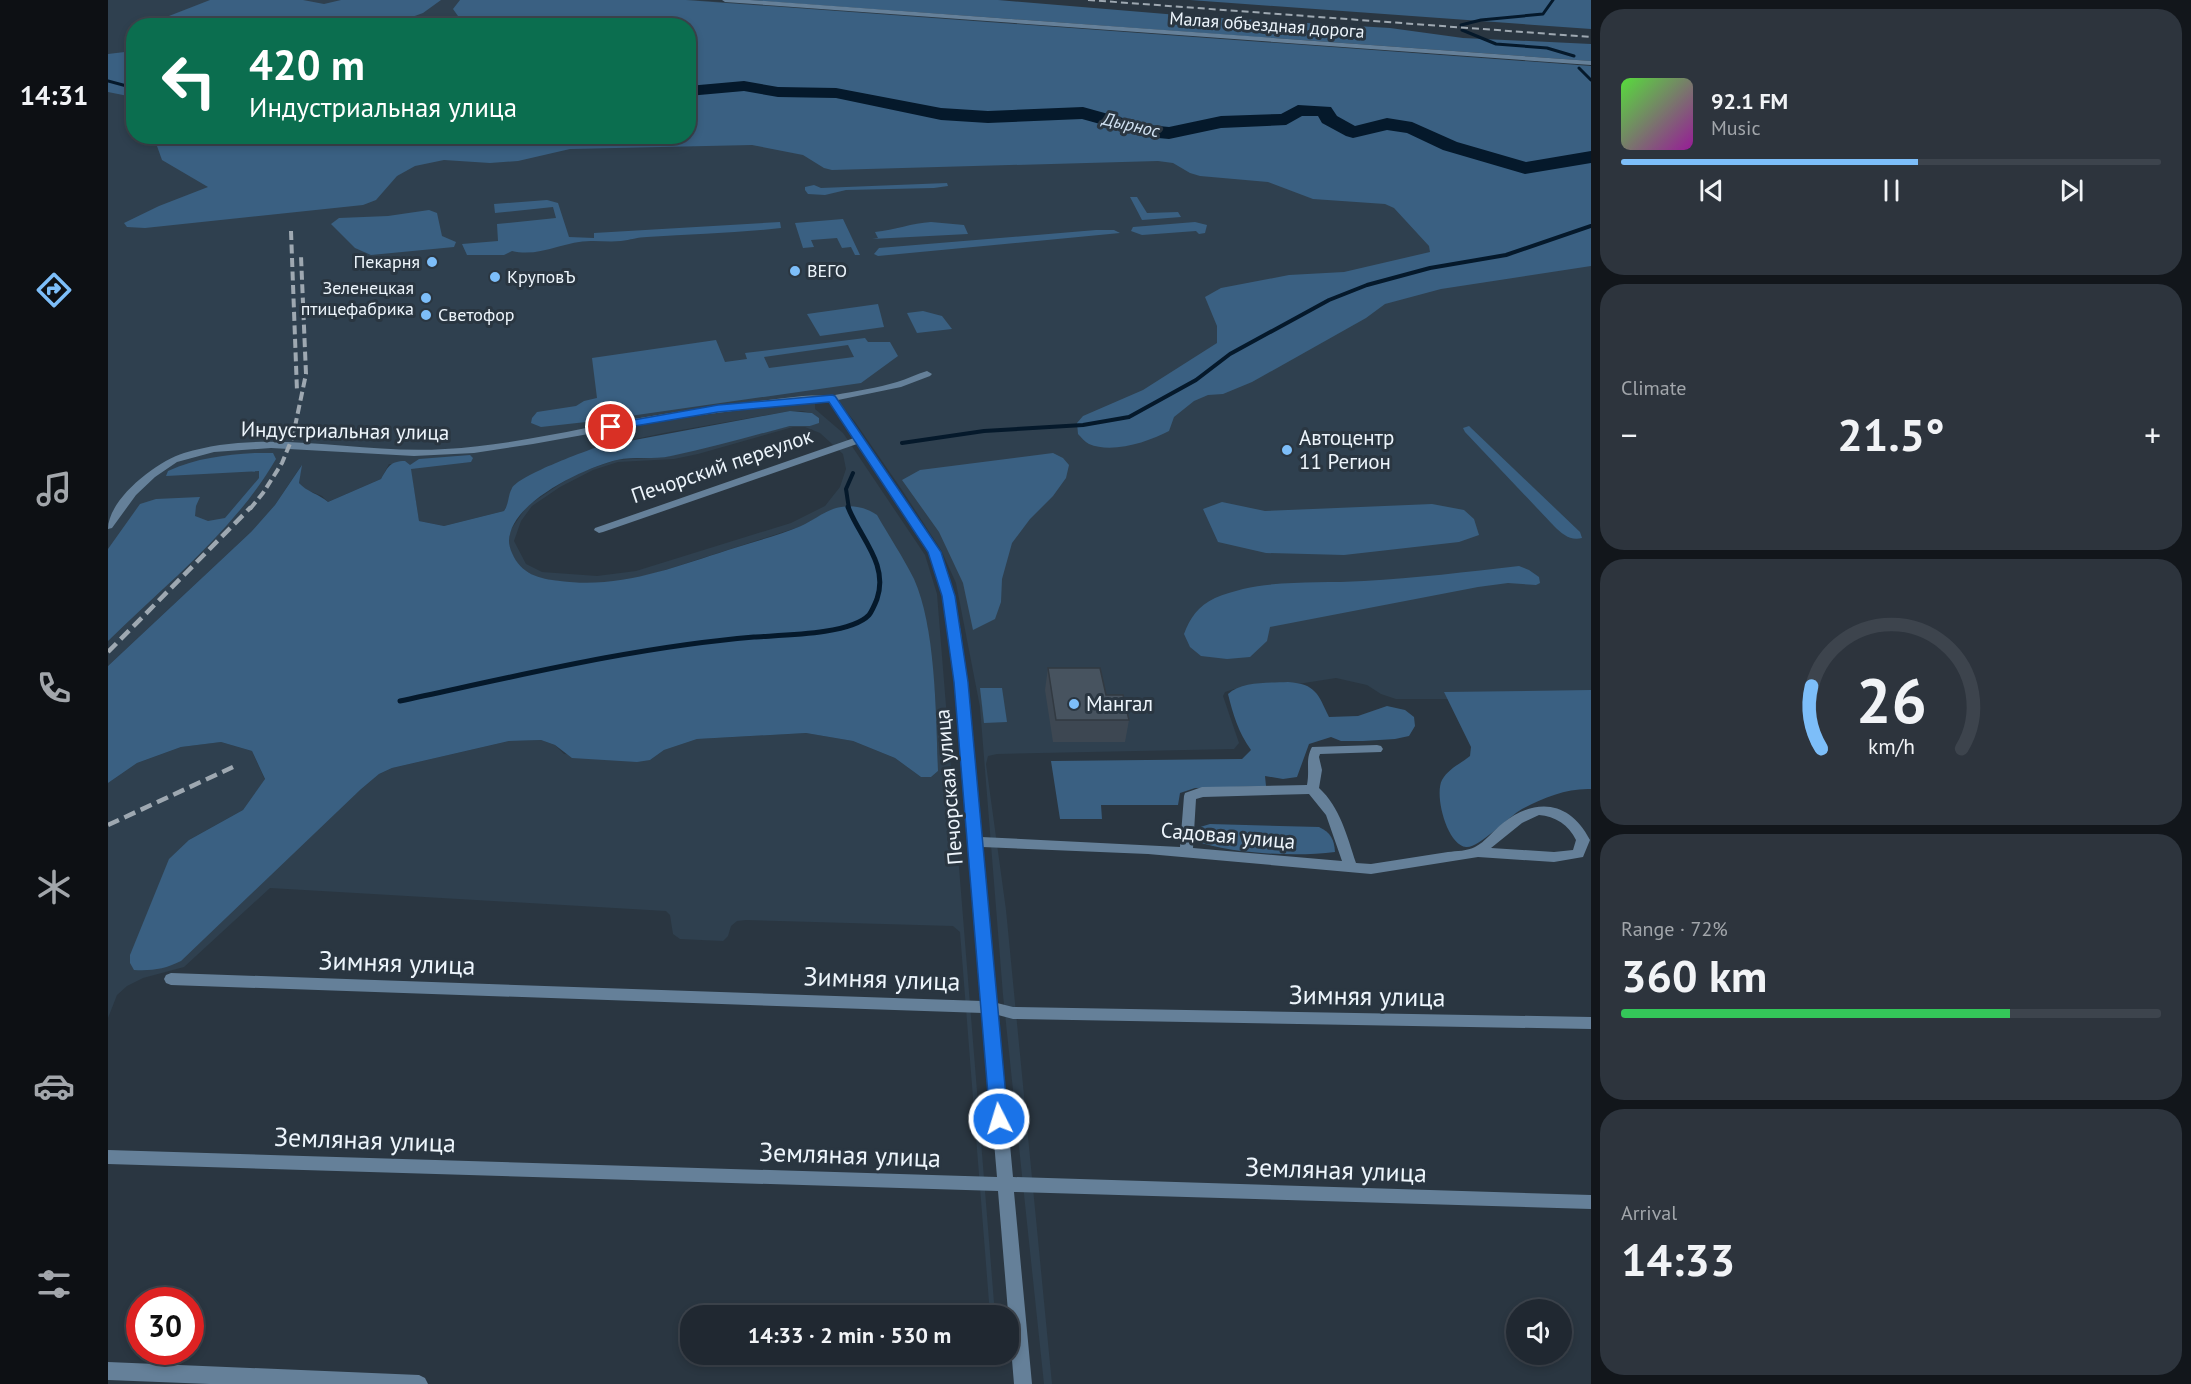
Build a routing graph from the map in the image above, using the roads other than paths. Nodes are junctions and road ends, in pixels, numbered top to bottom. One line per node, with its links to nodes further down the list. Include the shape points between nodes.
1 (725, 0): 2 (street, Малая объездная дорога)
2 (1591, 63)
3 (927, 374): 4 (street, via 898,385)
4 (827, 398): 5 (street, Печорская улица); 6 (street, Индустриальная улица, via 718,409 541,441 443,453 289,446 200,452 155,470)
5 (858, 440): 7 (street, Печорский переулок); 10 (street, Печорская улица, via 934,552 943,574 961,682)
6 (108, 526)
7 (599, 530)
8 (1377, 748): 9 (street, via 1316,750 1313,757 1317,770)
9 (1312, 789): 12 (street, via 1202,792 1190,796); 13 (street, via 1327,807)
10 (974, 842): 12 (street, Садовая улица); 15 (street, Печорская улица)
11 (1478, 852): 11 (street, Садовая улица, via 1517,819 1538,809 1554,811 1569,821 1583,840 1578,854 1554,857); 13 (street, Садовая улица, via 1371,869)
12 (1186, 853): 13 (street, Садовая улица)
13 (1352, 868)
14 (171, 979): 15 (street, Зимняя улица)
15 (989, 1007): 16 (street, Зимняя улица, via 1013,1013); 18 (street, Печорская улица)
16 (1591, 1023)
17 (108, 1157): 18 (street, Земляная улица)
18 (1005, 1186): 19 (street, Земляная улица); 22 (street, Печорская улица)
19 (1591, 1203)
20 (108, 1371): 21 (street)
21 (419, 1384)
22 (1023, 1384)

